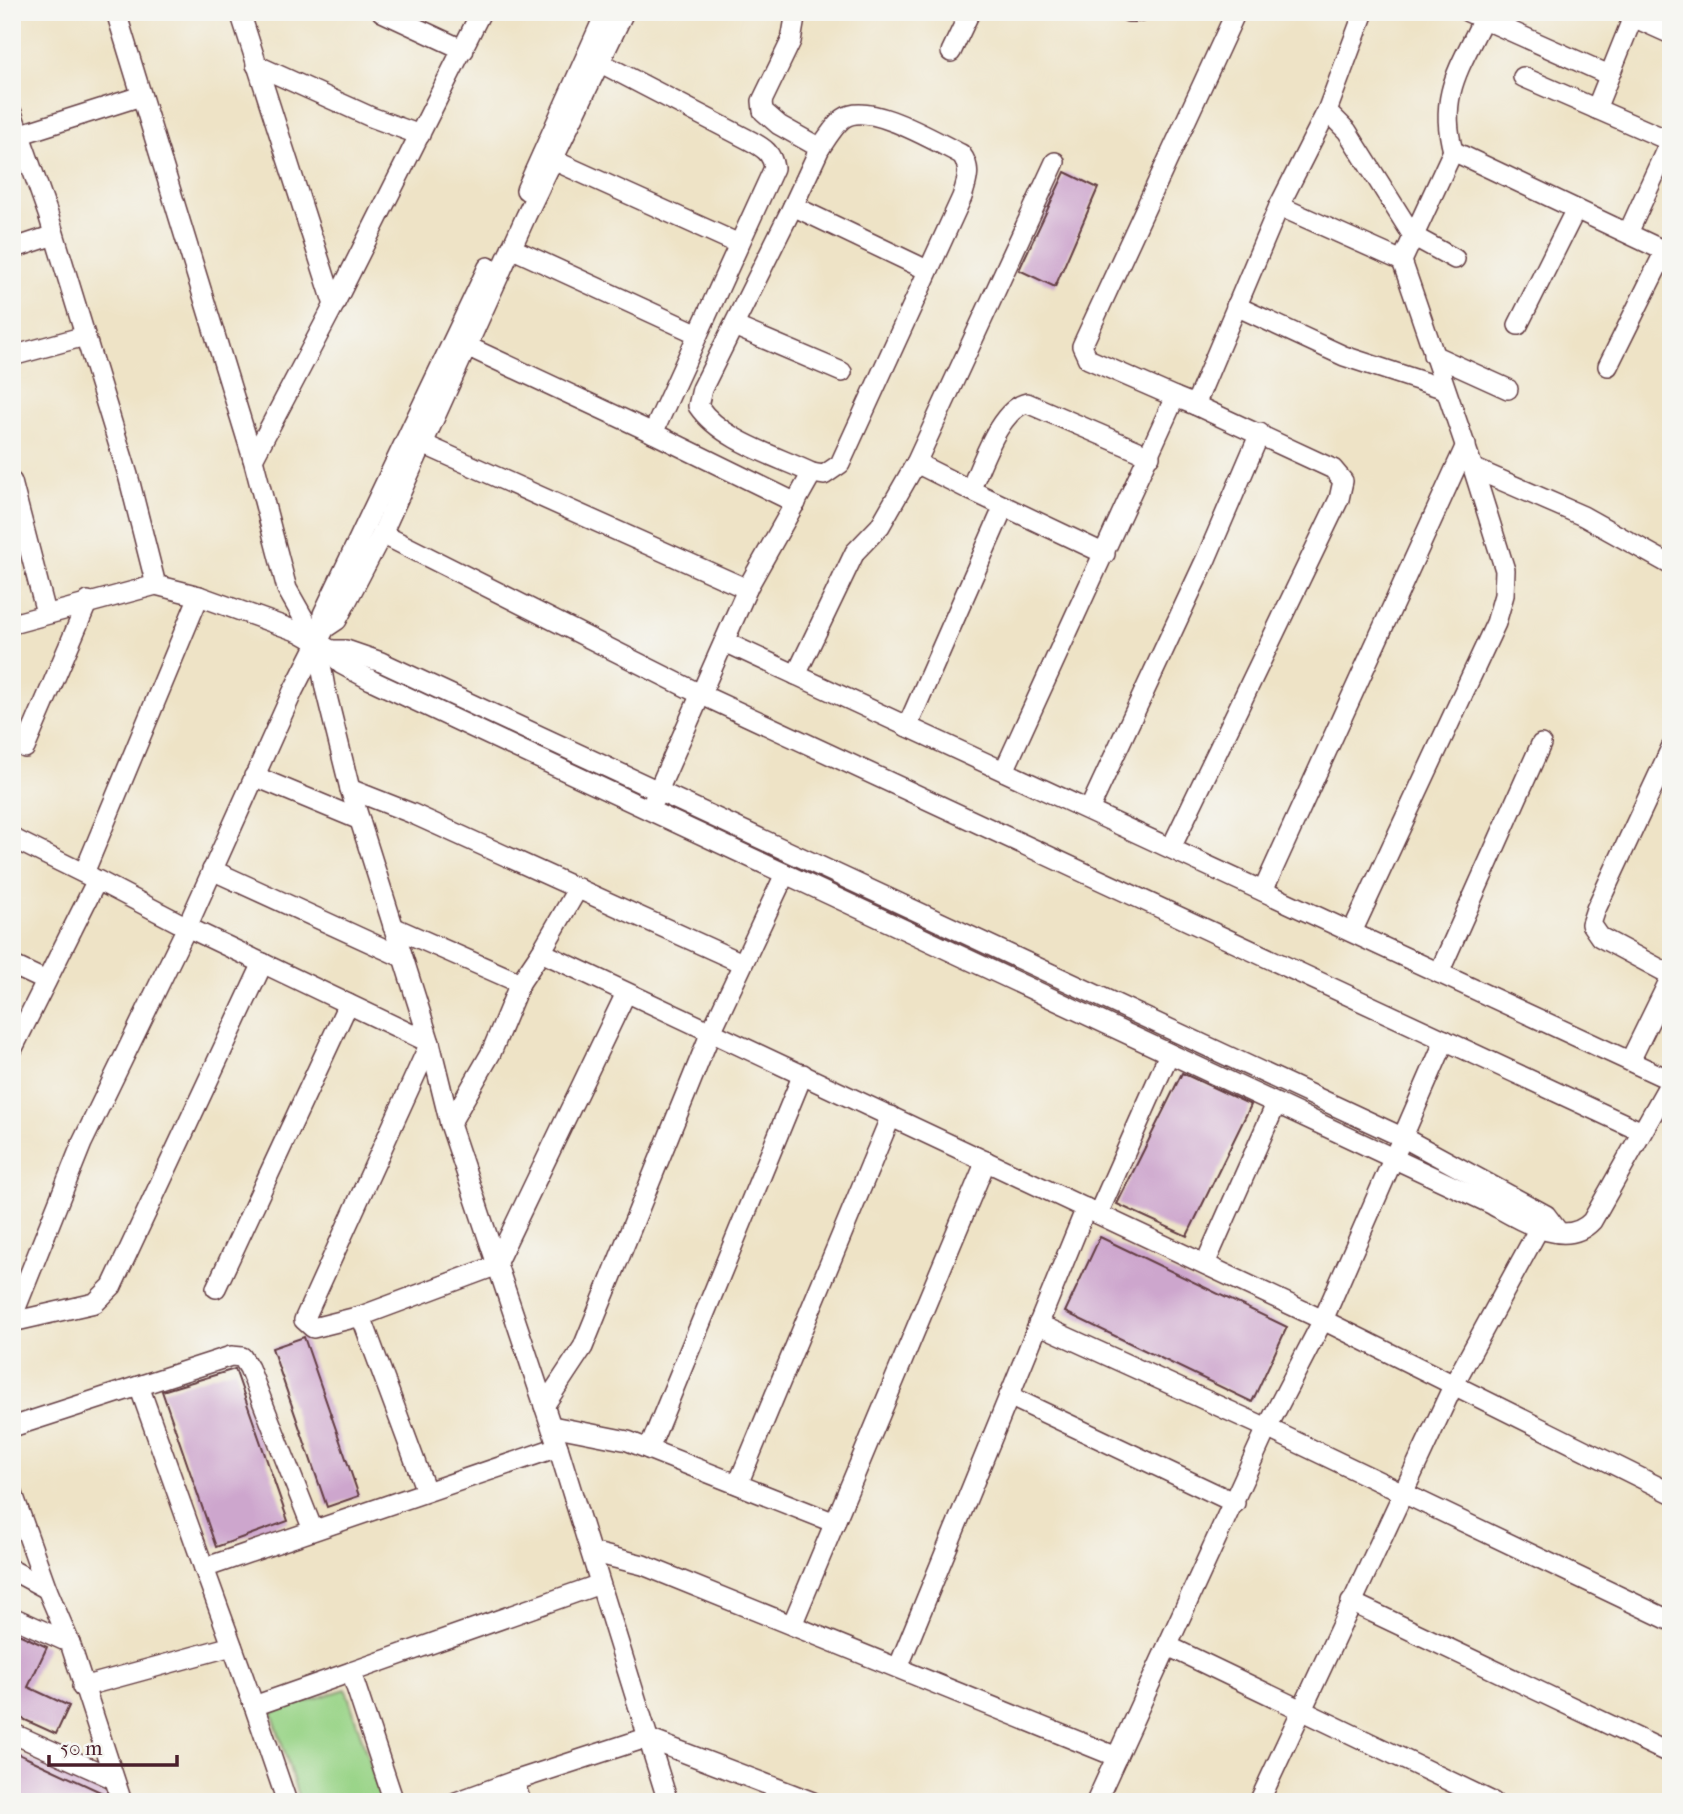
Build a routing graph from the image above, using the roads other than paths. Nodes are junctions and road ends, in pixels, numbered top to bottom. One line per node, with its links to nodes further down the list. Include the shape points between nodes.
1 (116, 12): 22 (street)
2 (240, 12): 19 (street)
3 (382, 12): 16 (street)
4 (481, 12): 16 (street)
5 (607, 12): 31 (street)
6 (624, 12): 18 (street)
7 (791, 12): 29 (street, via 795,29 762,101 763,111)
8 (970, 12): 17 (street)
9 (1129, 12): 10 (street)
10 (1141, 12)
11 (1236, 12): 59 (street, via 1082,346 1088,359)
12 (1364, 12): 24 (street)
13 (1634, 14): 15 (street); 20 (street)
14 (1476, 15): 20 (street); 30 (street, via 1446,110)
15 (1671, 34)
16 (464, 50): 26 (street)
17 (951, 52)
18 (601, 63): 31 (street); 39 (street, via 751,141 773,159 774,168)
19 (256, 65): 26 (street); 46 (street)
20 (1609, 75): 23 (street)
21 (1523, 77): 23 (street)
22 (141, 96): 27 (street); 66 (street)
23 (1596, 109): 28 (street)
24 (1327, 111): 34 (street); 38 (street, via 1347,131)
25 (12, 113): 27 (street)
26 (420, 135): 46 (street)
27 (15, 136): 37 (street)
28 (1670, 140): 36 (street)
29 (820, 148): 33 (street); 45 (street, via 843,118 860,114 880,117 961,154 968,162 962,197)
30 (1453, 151): 35 (street); 38 (street)
31 (548, 157): 39 (street); 40 (street); 52 (street)
32 (1055, 162): 67 (street)
33 (793, 206): 45 (street); 49 (street)
34 (1279, 206): 44 (street); 47 (street)
35 (1576, 209): 36 (street); 48 (street)
36 (1628, 233): 42 (street)
37 (54, 235): 41 (street); 51 (street)
38 (1413, 236): 43 (street); 44 (street)
39 (739, 244): 50 (street)
40 (511, 248): 50 (street); 52 (street)
41 (12, 249)
42 (1668, 252): 55 (street)
43 (1455, 259)
44 (1402, 261): 53 (street)
45 (927, 270): 69 (street, via 839,464 824,475)
46 (334, 305): 66 (street)
47 (1236, 306): 57 (street, via 1344,356); 60 (street)
48 (1518, 325)
49 (734, 326): 56 (street); 69 (street, via 698,406 723,432)
50 (698, 334): 61 (street)
51 (85, 336): 54 (street); 77 (street)
52 (460, 343): 61 (street); 63 (street); 83 (street, via 323,614)
53 (1433, 355): 57 (street); 58 (street)
54 (12, 356)
55 (1608, 366)
56 (842, 372)
57 (1445, 389): 64 (street)
58 (1508, 389)
59 (1175, 397): 60 (street); 65 (street)
60 (1195, 405): 62 (street)
61 (653, 433): 72 (street)
62 (1259, 433): 96 (street); 99 (street, via 1333,469 1343,481 1339,499)
63 (423, 444): 74 (street); 78 (street)
64 (1466, 446): 68 (street); 104 (street)
65 (1150, 456): 71 (street, via 1027,403 1014,406 1004,418); 75 (street)
66 (253, 460): 83 (street, via 287,589)
67 (916, 463): 71 (street); 85 (street, via 880,526 855,552)
68 (1473, 468): 76 (street, via 1583,516); 107 (street, via 1505,570 1504,595 1496,623)
69 (812, 473): 72 (street)
70 (12, 482): 81 (street)
71 (971, 490): 73 (street)
72 (796, 503): 78 (street)
73 (1004, 506): 75 (street); 87 (street)
74 (382, 534): 83 (street); 86 (street)
75 (1105, 554): 91 (street)
76 (1671, 565)
77 (156, 585): 79 (street); 80 (street)
78 (747, 589): 84 (street)
79 (200, 596): 83 (street); 102 (street)
80 (88, 601): 81 (street); 89 (street)
81 (46, 613): 82 (street)
82 (12, 624)
83 (324, 640): 92 (street); 93 (street, via 325,688); 94 (street); 95 (street, via 341,664 371,680)
84 (725, 642): 85 (street); 86 (street)
85 (796, 675): 87 (street)
86 (702, 695): 94 (street); 120 (street)
87 (907, 727): 91 (street)
88 (1541, 744): 113 (street)
89 (25, 748)
90 (1671, 748): 114 (street, via 1591,924 1600,937)
91 (1004, 771): 96 (street)
92 (254, 776): 97 (street); 100 (street)
93 (350, 789): 97 (street); 103 (street)
94 (659, 790): 95 (street); 131 (street)
95 (649, 810): 101 (street)
96 (1089, 810): 99 (street)
97 (360, 820): 106 (street)
98 (12, 838): 102 (street)
99 (1171, 848): 104 (street)
100 (212, 870): 105 (street); 109 (street)
101 (785, 874): 111 (street); 123 (street)
102 (90, 876): 105 (street); 115 (street)
103 (578, 888): 108 (street); 111 (street)
104 (1263, 891): 107 (street)
105 (187, 927): 110 (street); 140 (street, via 82,1143)
106 (393, 927): 109 (street); 116 (street)
107 (1352, 932): 113 (street)
108 (541, 952): 116 (street); 117 (street)
109 (402, 957): 121 (street)
110 (263, 963): 118 (street); 140 (street, via 112,1286 95,1303)
111 (742, 963): 119 (street)
112 (12, 965): 115 (street)
113 (1439, 973): 124 (street)
114 (1671, 976): 124 (street)
115 (46, 981): 122 (street)
116 (520, 983): 129 (street, via 491,1053)
117 (626, 993): 119 (street); 137 (street)
118 (348, 1004): 121 (street); 138 (street)
119 (711, 1032): 125 (street); 146 (street, via 583,1347)
120 (1445, 1040): 130 (street); 131 (street)
121 (430, 1044): 129 (street); 139 (street, via 304,1321 313,1328)
122 (12, 1050)
123 (1169, 1054): 127 (street); 134 (street)
124 (1630, 1062): 126 (street)
125 (803, 1074): 128 (street); 151 (street)
126 (1670, 1080): 130 (street)
127 (1276, 1104): 132 (street); 136 (street)
128 (891, 1116): 133 (street); 152 (street)
129 (450, 1124): 137 (street)
130 (1640, 1131): 135 (street, via 1583,1231)
131 (1404, 1138): 132 (street); 135 (street)
132 (1395, 1159): 135 (street); 141 (street)
133 (986, 1161): 134 (street); 158 (street)
134 (1092, 1211): 136 (street); 142 (street)
135 (1547, 1225): 143 (street)
136 (1205, 1264): 141 (street)
137 (495, 1266): 139 (street); 146 (street)
138 (216, 1288)
139 (360, 1315): 153 (street)
140 (12, 1320)
141 (1323, 1320): 143 (street); 149 (street)
142 (1038, 1324): 145 (street); 149 (street)
143 (1454, 1384): 155 (street); 156 (street)
144 (139, 1386): 148 (street); 159 (street, via 230,1356 242,1357); 161 (street)
145 (1009, 1396): 157 (street); 172 (street)
146 (544, 1406): 147 (street)
147 (552, 1426): 150 (street); 151 (street)
148 (12, 1427)
149 (1267, 1428): 155 (street); 157 (street)
150 (558, 1447): 153 (street); 160 (street)
151 (649, 1449): 152 (street)
152 (738, 1484): 158 (street)
153 (426, 1491): 159 (street)
154 (12, 1492): 164 (street)
155 (1402, 1492): 165 (street); 167 (street)
156 (1671, 1493)
157 (1235, 1503): 171 (street)
158 (835, 1523): 168 (street)
159 (313, 1530): 161 (street)
160 (591, 1552): 163 (street); 168 (street, via 643,1565)
161 (204, 1568): 170 (street)
162 (12, 1570): 164 (street)
163 (600, 1584): 173 (street); 178 (street)
164 (47, 1589): 169 (street)
165 (1351, 1602): 176 (street); 179 (street)
166 (12, 1617): 169 (street)
167 (1671, 1621)
168 (792, 1625): 172 (street)
169 (70, 1643): 174 (street)
170 (232, 1646): 174 (street); 175 (street)
171 (1168, 1646): 176 (street); 180 (street)
172 (898, 1668): 180 (street)
173 (351, 1672): 175 (street); 185 (street)
174 (82, 1687): 181 (street)
175 (254, 1706): 184 (street)
176 (1300, 1712): 191 (street); 192 (street)
177 (12, 1733): 181 (street)
178 (646, 1738): 182 (street); 188 (street); 189 (street)
179 (1671, 1754)
180 (1116, 1757): 190 (street)
181 (114, 1779): 183 (street)
182 (514, 1781): 186 (street); 187 (street)
183 (122, 1802)
184 (287, 1802)
185 (394, 1802)
186 (456, 1802)
187 (521, 1802)
188 (668, 1802)
189 (813, 1802)
190 (1096, 1802)
191 (1259, 1802)
192 (1493, 1802)

